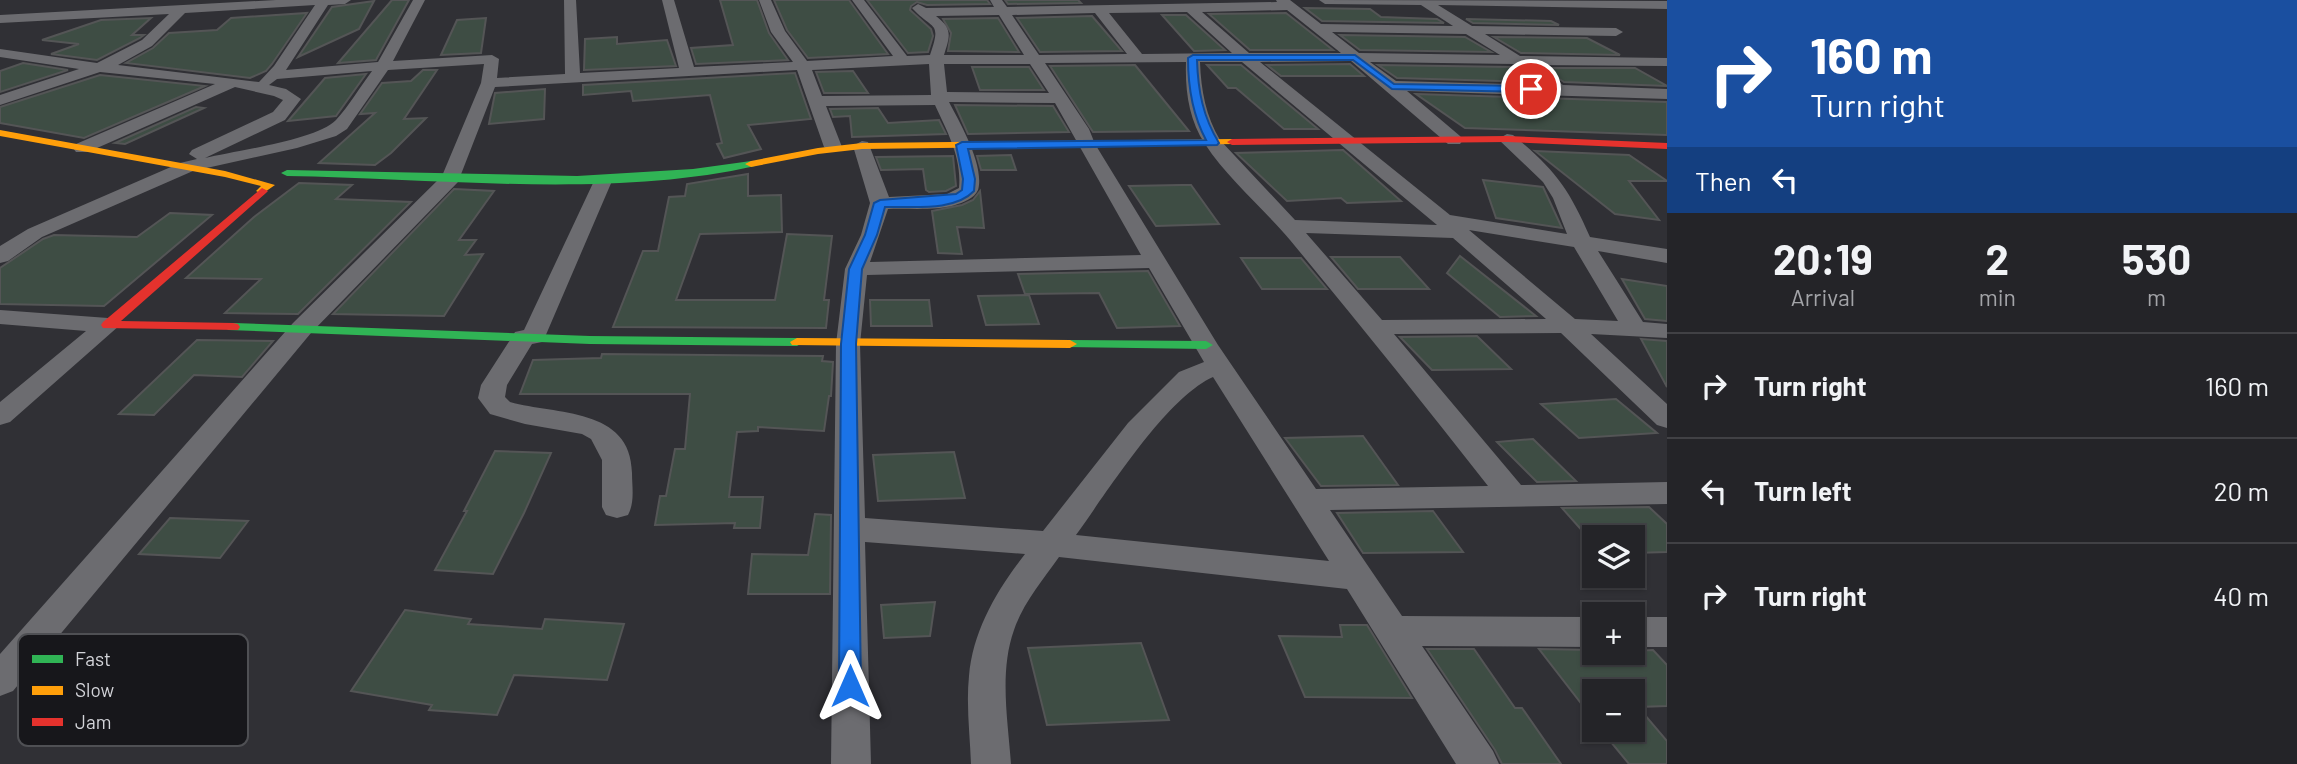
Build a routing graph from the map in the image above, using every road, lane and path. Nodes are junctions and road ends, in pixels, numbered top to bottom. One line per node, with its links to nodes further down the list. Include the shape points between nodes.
1 (68, 0): 21 (street)
2 (345, 0): 10 (street)
3 (419, 0): 39 (street)
4 (570, 0): 43 (street)
5 (668, 0): 41 (street)
6 (765, 0): 38 (street, via 778,32)
7 (858, 0): 34 (street)
8 (915, 0): 20 (street)
9 (1325, 0): 11 (street)
10 (324, 1): 12 (street); 42 (street)
11 (1422, 1): 15 (street); 24 (street)
12 (240, 3): 19 (street)
13 (1286, 3): 14 (street, via 1212,8); 23 (street)
14 (1195, 4): 18 (street); 33 (street)
15 (1553, 4): 16 (street); 24 (street, via 1621,34)
16 (1659, 4)
17 (998, 5): 18 (street); 20 (street); 31 (street)
18 (1098, 8): 29 (street)
19 (181, 9): 21 (street); 40 (street, via 149,42)
20 (924, 12): 35 (street, via 944,34)
21 (48, 16): 22 (street); 25 (street)
22 (0, 19)
23 (1316, 28): 24 (street); 30 (street)
24 (1472, 30): 36 (street)
25 (16, 32)
26 (1646, 46): 28 (street)
27 (0, 53): 40 (street)
28 (1667, 55)
29 (1137, 57): 31 (street); 32 (street)
30 (1355, 57): 33 (street); 36 (street); 47 (street)
31 (1032, 58): 35 (street); 51 (street)
32 (1193, 58): 33 (street); 59 (street, via 1193,89)
33 (1246, 58): 56 (street)
34 (903, 60): 35 (street); 38 (street)
35 (936, 60): 50 (street)
36 (1517, 60): 37 (street); 48 (street)
37 (1667, 62)
38 (802, 64): 41 (street); 53 (street)
39 (383, 66): 42 (street); 45 (street, via 492,59); 54 (street, via 341,125)
40 (94, 67): 44 (street); 52 (street)
41 (688, 72): 43 (street)
42 (275, 75): 46 (street)
43 (573, 80): 45 (street)
44 (232, 83): 46 (street); 65 (street)
45 (489, 83): 68 (street)
46 (259, 86): 66 (street, via 288,94 293,99 289,107)
47 (1392, 86): 48 (street); 58 (street)
48 (1559, 90): 49 (street)
49 (1667, 94)
50 (940, 98): 51 (street); 53 (street); 61 (street)
51 (1059, 98): 60 (street)
52 (0, 100)
53 (817, 101): 64 (street)
54 (330, 132): 66 (street); 67 (street)
55 (0, 133): 65 (street)
56 (1346, 139): 58 (street); 59 (street); 73 (street)
57 (1507, 139): 58 (street); 63 (street); 74 (street, via 1551,179)
58 (1454, 140)
59 (1213, 143): 60 (street); 72 (street)
60 (1086, 144): 61 (street); 77 (street)
61 (962, 145): 62 (street); 71 (street, via 969,179 968,191 960,197)
62 (862, 146): 64 (street); 71 (street)
63 (1667, 146)
64 (834, 147): 69 (street, via 746,166)
65 (82, 148): 66 (street)
66 (181, 166): 70 (street); 75 (street, via 35,233)
67 (287, 173): 68 (street); 70 (street)
68 (451, 178): 69 (street); 83 (street)
69 (603, 181): 86 (street)
70 (269, 185): 80 (street)
71 (880, 203): 78 (street)
72 (1289, 226): 73 (street, via 1356,230); 82 (street)
73 (1453, 226): 74 (street); 81 (street)
74 (1581, 242): 76 (street); 84 (street)
75 (0, 256)
76 (1667, 256)
77 (1155, 261): 78 (street); 88 (street)
78 (856, 269): 87 (street)
79 (0, 317): 80 (street)
80 (108, 325): 83 (street); 89 (street)
81 (1569, 326): 82 (street); 84 (street); 90 (street)
82 (1375, 327): 92 (street)
83 (302, 328): 86 (street); 102 (street)
84 (1635, 329): 85 (street)
85 (1667, 331)
86 (528, 337): 87 (street); 94 (street, via 494,385 491,398 500,408 589,426 602,433 617,460)
87 (848, 344): 88 (street); 95 (street)
88 (1212, 355): 93 (street); 96 (street, via 1138,429)
89 (0, 416)
90 (1667, 419)
91 (1667, 493): 92 (street)
92 (1512, 495): 93 (street)
93 (1307, 500): 97 (street)
94 (617, 507)
95 (849, 529): 96 (street); 105 (street)
96 (1050, 544): 97 (street); 106 (street, via 1018,588 996,630 988,677)
97 (1357, 577): 98 (street)
98 (1391, 631): 99 (street); 107 (street)
99 (1582, 632)
100 (1645, 632): 101 (street)
101 (1667, 632)
102 (39, 634)
103 (18, 659): 104 (street)
104 (0, 680)
105 (851, 764)
106 (991, 764)
107 (1479, 764)

